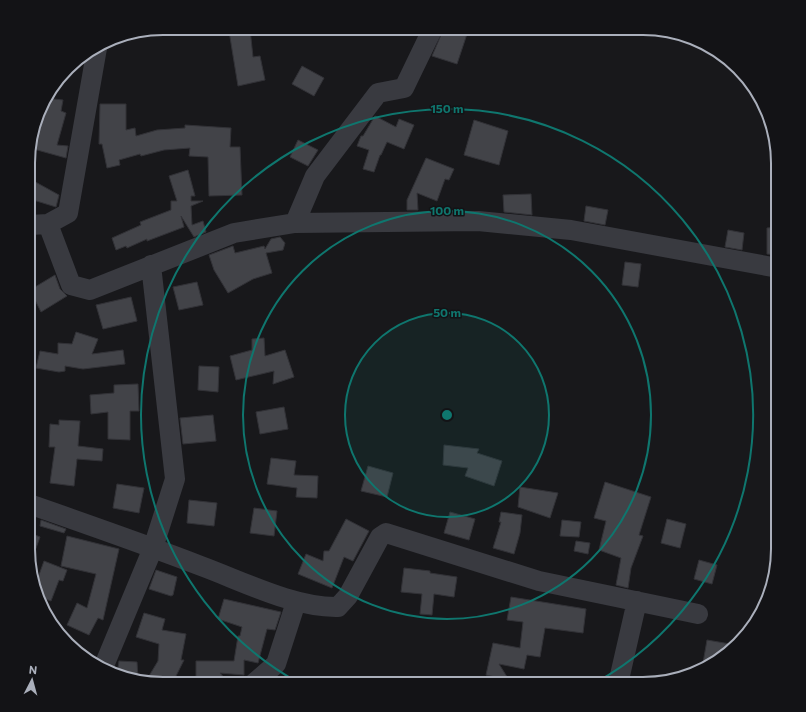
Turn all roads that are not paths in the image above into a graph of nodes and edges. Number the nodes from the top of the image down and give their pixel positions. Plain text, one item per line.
1 (430, 35) edge
2 (96, 54) edge
3 (295, 223) junction
4 (39, 224) edge
5 (151, 265) junction
6 (771, 267) edge
7 (35, 506) edge
8 (153, 548) junction
9 (637, 601) junction
10 (296, 602) junction
11 (698, 614) dead end
12 (106, 663) edge
13 (261, 677) edge
14 (620, 677) edge

1 - 3 street
2 - 4 street
3 - 5 street
3 - 6 street
4 - 5 street
5 - 8 street
7 - 8 street
8 - 10 street
8 - 12 street
9 - 10 street
9 - 11 street
9 - 14 street
10 - 13 street

